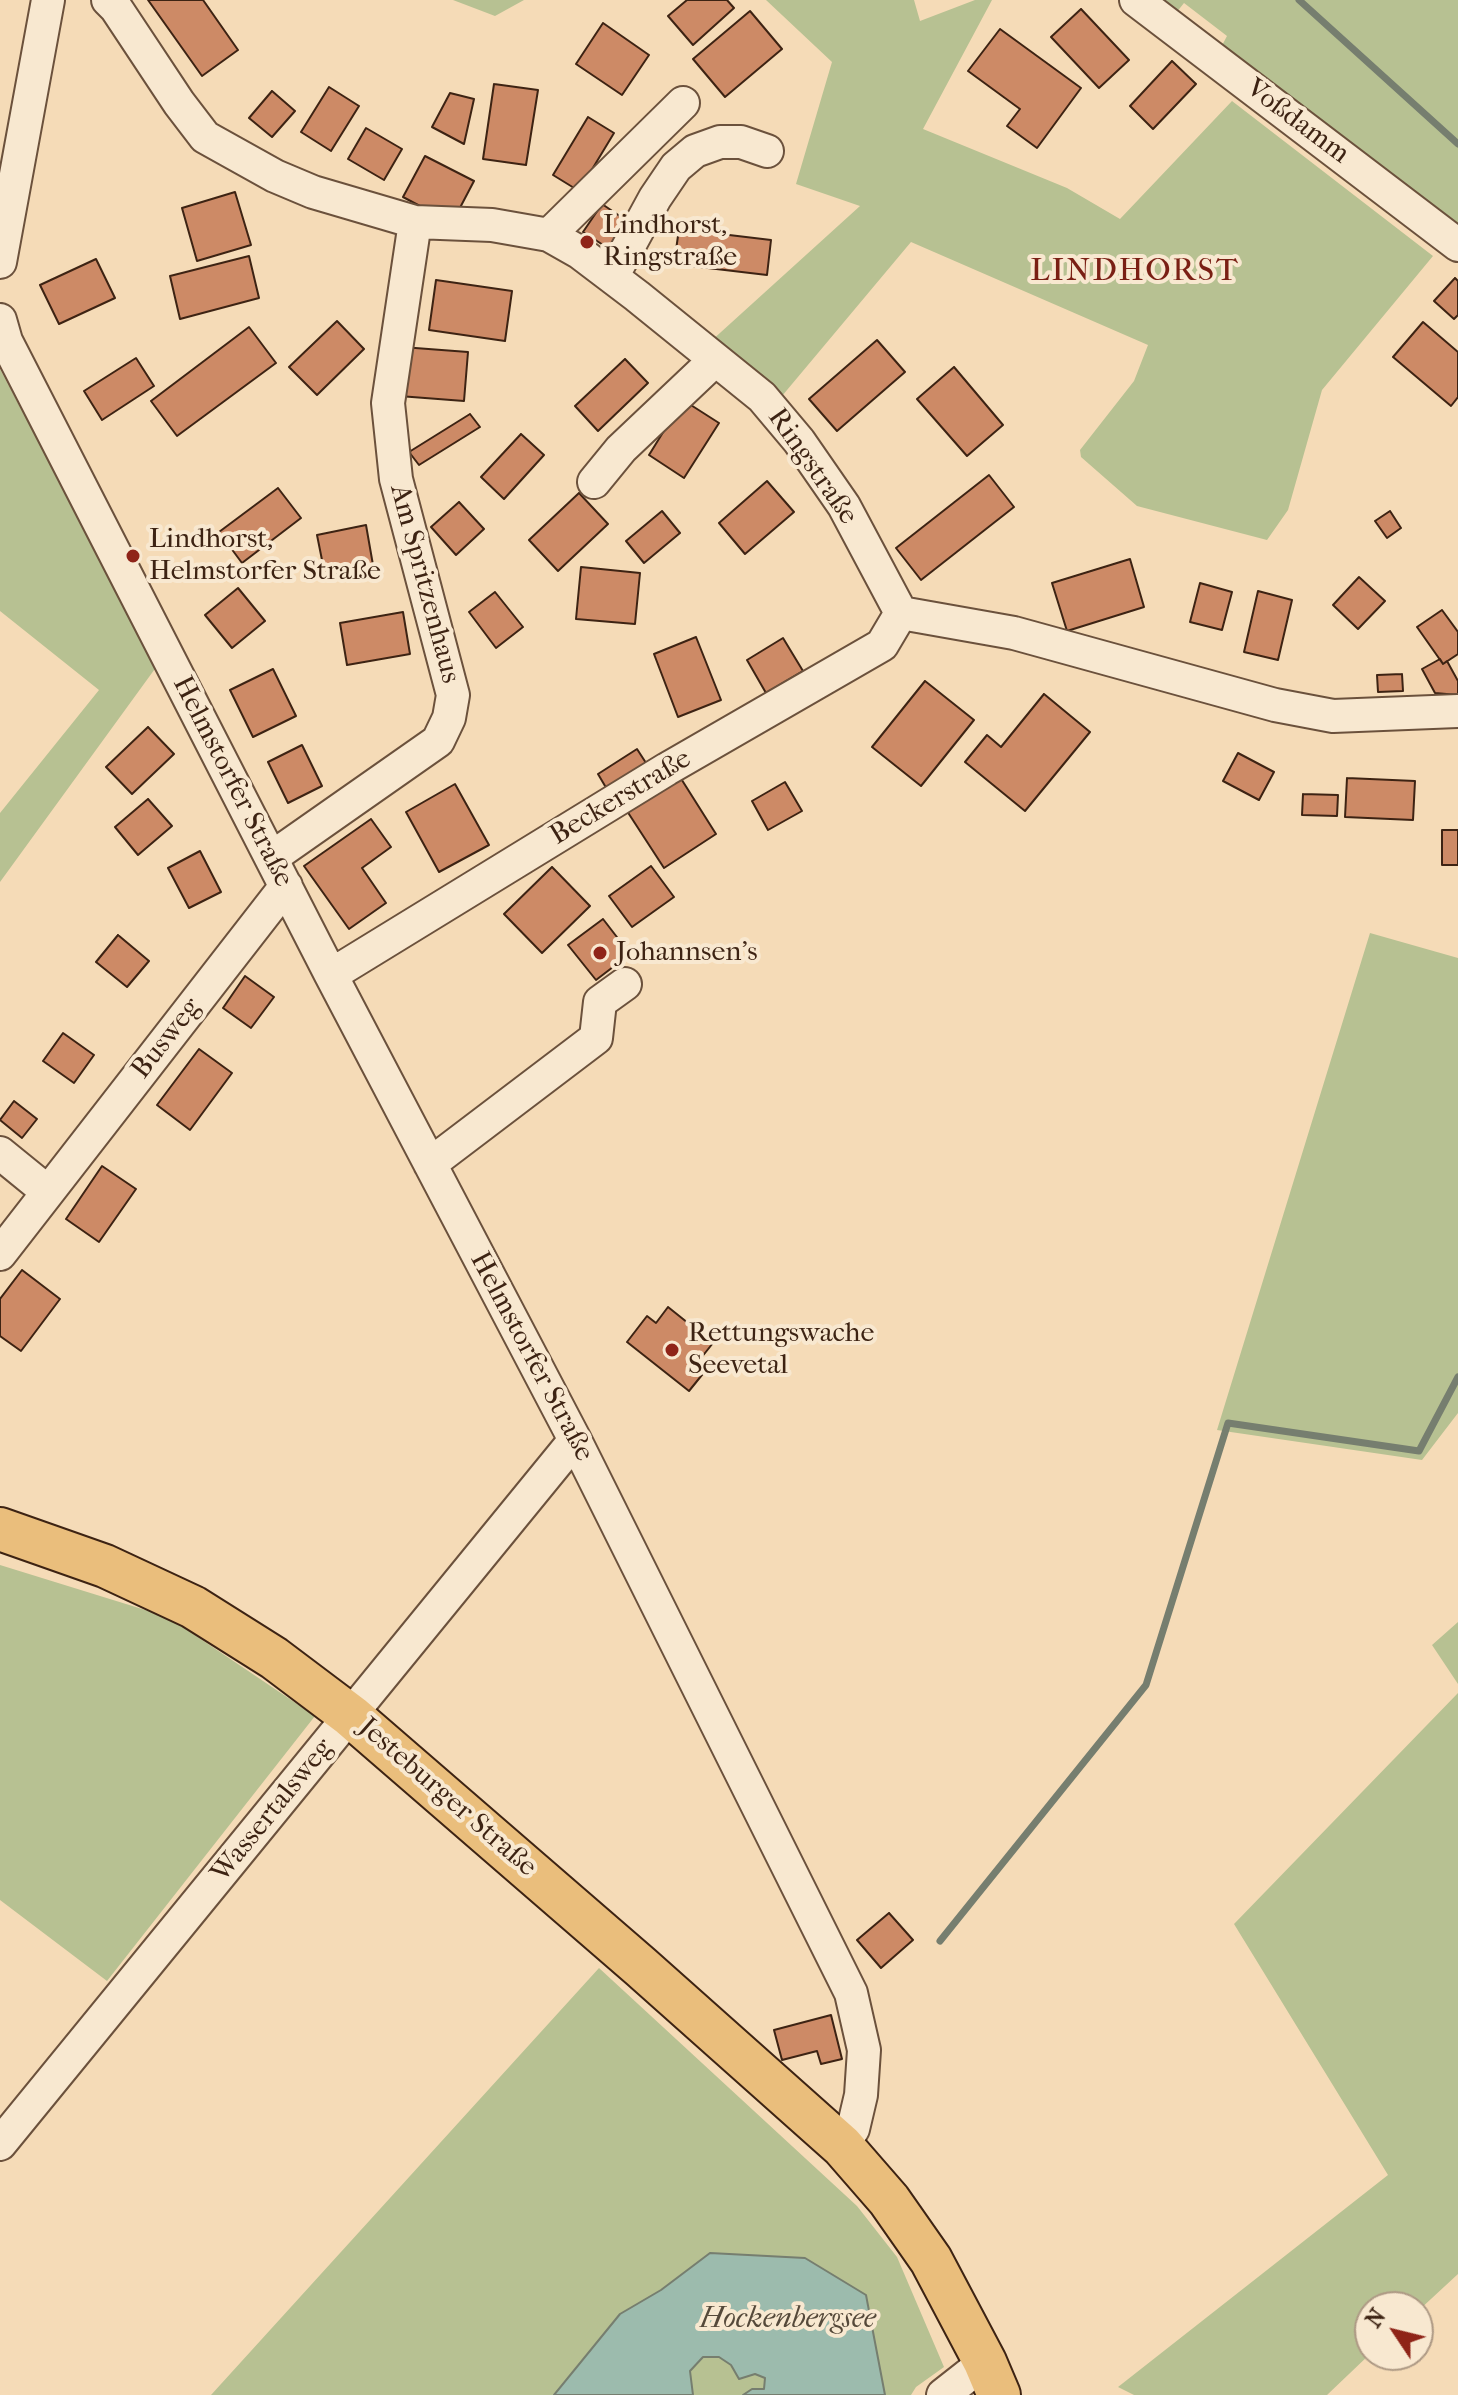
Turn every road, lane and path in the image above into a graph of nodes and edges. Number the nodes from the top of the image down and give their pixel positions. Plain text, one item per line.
1 (48, 0) edge
2 (108, 0) edge
3 (1136, 0) edge
4 (683, 103) dead end
5 (767, 151) dead end
6 (415, 222) junction
7 (549, 235) junction
8 (1458, 245) edge
9 (0, 262) edge
10 (612, 277) junction
11 (0, 320) edge
12 (715, 360) junction
13 (594, 482) dead end
14 (901, 613) junction
15 (1458, 711) edge
16 (278, 872) junction
17 (331, 975) junction
18 (625, 984) dead end
19 (0, 1153) edge
20 (430, 1164) junction
21 (48, 1192) junction
22 (0, 1254) edge
23 (575, 1440) junction
24 (0, 1529) edge
25 (351, 1716) junction
26 (0, 2144) edge
27 (842, 2146) junction
28 (992, 2378) edge
29 (943, 2395) edge

1 - 9 street
2 - 6 street, Ringstraße
3 - 8 street, Voßdamm
4 - 7 street
5 - 10 street
6 - 7 street, Ringstraße
6 - 16 street, Am Spritzenhaus
7 - 10 street, Ringstraße
10 - 12 street, Ringstraße
11 - 16 street, Helmstorfer Straße
12 - 13 street
12 - 14 street, Ringstraße
14 - 15 street
14 - 17 street, Beckerstraße
16 - 17 street, Helmstorfer Straße
16 - 21 street, Busweg
17 - 20 street, Helmstorfer Straße
18 - 20 street
19 - 21 street
20 - 23 street, Helmstorfer Straße
21 - 22 street, Busweg
23 - 25 street, Wassertalsweg
23 - 27 street, Helmstorfer Straße
24 - 25 main road, Jesteburger Straße
25 - 26 street, Wassertalsweg
25 - 27 main road, Jesteburger Straße
27 - 28 main road
28 - 29 street

